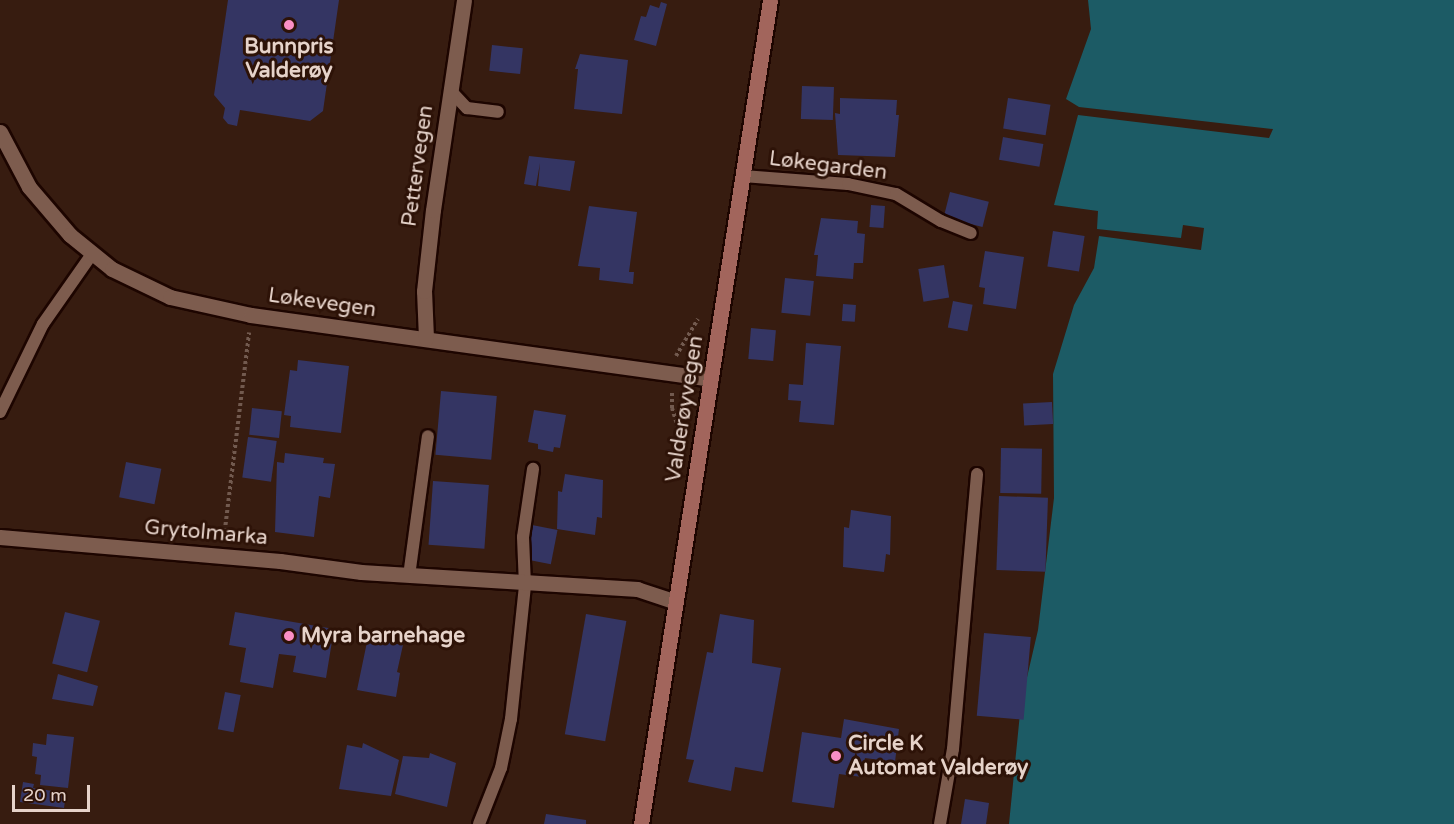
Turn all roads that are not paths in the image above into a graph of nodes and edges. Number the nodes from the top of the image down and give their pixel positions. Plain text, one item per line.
1 (464, 0) edge
2 (770, 0) edge
3 (450, 90) junction
4 (498, 112) dead end
5 (0, 132) edge
6 (743, 176) junction
7 (971, 234) dead end
8 (92, 254) junction
9 (426, 338) junction
10 (711, 379) junction
11 (0, 412) edge
12 (428, 436) dead end
13 (533, 469) dead end
14 (977, 474) dead end
15 (0, 537) edge
16 (408, 576) junction
17 (525, 585) junction
18 (676, 602) junction
19 (479, 824) edge
20 (641, 824) edge
21 (940, 824) edge

1 - 3 street, Pettervegen
2 - 6 main road, Valderøyvegen
3 - 4 lane
3 - 9 street, Pettervegen
5 - 8 street, Løkevegen
6 - 7 lane, Løkegarden
6 - 10 main road, Valderøyvegen
8 - 9 street, Løkevegen
8 - 11 lane
9 - 10 street, Løkevegen
10 - 18 main road, Valderøyvegen
12 - 16 lane
13 - 17 lane
14 - 21 lane
15 - 16 street, Grytolmarka
16 - 17 street, Grytolmarka
17 - 18 street, Grytolmarka
17 - 19 lane
18 - 20 main road, Valderøyvegen

